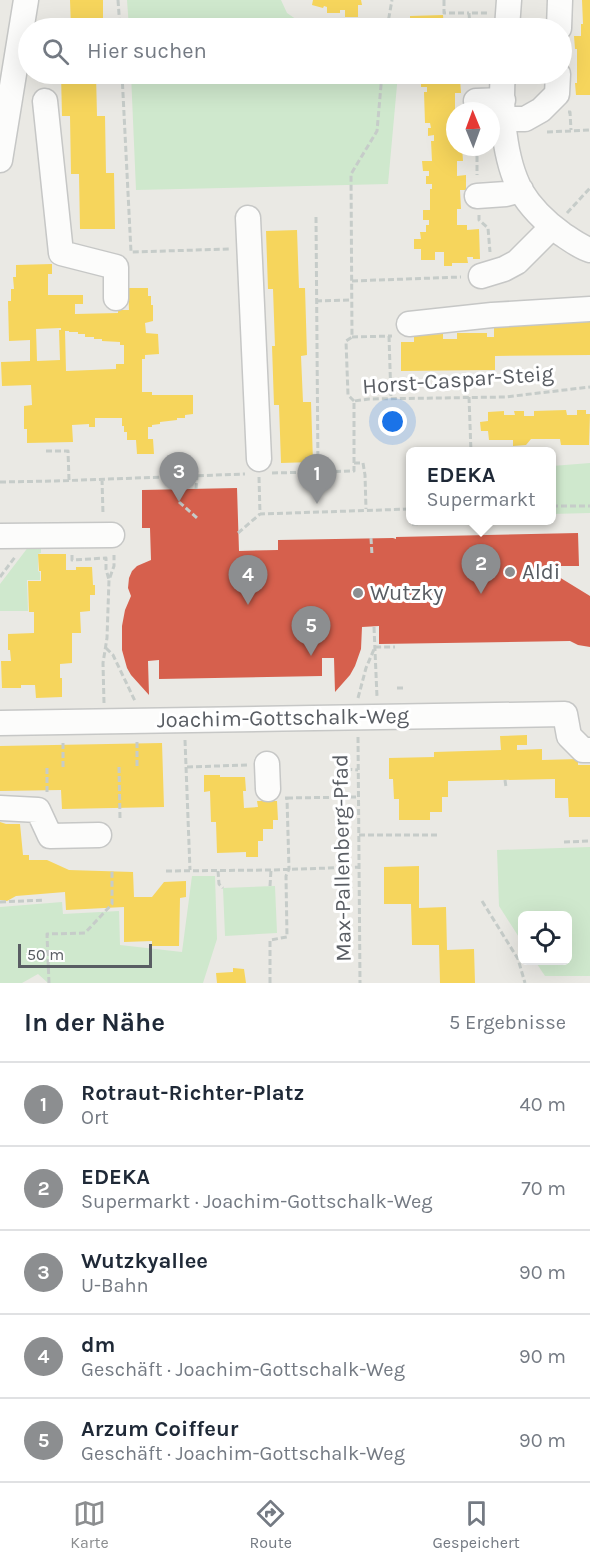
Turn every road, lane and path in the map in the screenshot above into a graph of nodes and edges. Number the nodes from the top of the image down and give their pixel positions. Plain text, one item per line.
1 (26, 0) edge
2 (118, 0) edge
3 (392, 0) edge
4 (444, 0) edge
5 (560, 0) edge
6 (469, 13) junction
7 (502, 14) edge
8 (23, 18) edge
9 (119, 18) edge
10 (389, 18) edge
11 (469, 18) edge
12 (559, 18) edge
13 (18, 49) edge
14 (123, 84) edge
15 (381, 84) edge
16 (503, 84) edge
17 (558, 84) edge
18 (45, 101) dead end
19 (476, 101) dead end
20 (503, 110) junction
21 (590, 130) edge
22 (541, 132) dead end
23 (0, 160) edge
24 (590, 188) edge
25 (521, 190) junction
26 (477, 196) dead end
27 (316, 216) dead end
28 (248, 218) dead end
29 (558, 222) junction
30 (249, 249) junction
31 (590, 250) edge
32 (482, 276) joint
33 (352, 281) junction
34 (116, 298) dead end
35 (352, 300) junction
36 (316, 301) junction
37 (590, 309) edge
38 (410, 324) dead end
39 (352, 337) junction
40 (590, 387) edge
41 (469, 398) junction
42 (391, 399) junction
43 (354, 401) junction
44 (471, 447) edge
45 (46, 451) dead end
46 (354, 463) junction
47 (259, 470) junction
48 (318, 472) junction
49 (197, 476) junction
50 (69, 480) junction
51 (0, 482) edge
52 (196, 489) dead end
53 (179, 502) dead end
54 (556, 506) edge
55 (590, 506) edge
56 (406, 509) edge
57 (366, 510) junction
58 (260, 514) junction
59 (197, 518) dead end
60 (238, 532) dead end
61 (72, 535) junction
62 (112, 535) dead end
63 (0, 536) edge
64 (371, 538) dead end
65 (372, 555) dead end
66 (114, 561) dead end
67 (110, 580) junction
68 (374, 627) dead end
69 (375, 647) junction
70 (395, 647) dead end
71 (106, 648) junction
72 (397, 688) dead end
73 (404, 688) dead end
74 (357, 702) dead end
75 (377, 702) dead end
76 (137, 707) dead end
77 (104, 708) dead end
78 (0, 723) edge
79 (358, 732) dead end
80 (185, 736) dead end
81 (137, 737) dead end
82 (63, 738) dead end
83 (590, 750) edge
84 (341, 763) dead end
85 (267, 764) joint
86 (63, 767) dead end
87 (119, 767) dead end
88 (137, 767) dead end
89 (187, 767) junction
90 (358, 770) junction
91 (505, 780) dead end
92 (506, 787) dead end
93 (278, 794) junction
94 (358, 797) junction
95 (0, 808) edge
96 (120, 818) dead end
97 (99, 835) dead end
98 (359, 835) junction
99 (440, 835) dead end
100 (590, 841) edge
101 (564, 842) dead end
102 (359, 867) junction
103 (289, 869) junction
104 (190, 870) junction
105 (271, 870) junction
106 (112, 871) dead end
107 (166, 871) dead end
108 (219, 871) junction
109 (270, 886) dead end
110 (223, 888) dead end
111 (45, 900) dead end
112 (0, 902) edge
113 (482, 902) dead end
114 (49, 983) edge
115 (270, 983) edge
116 (360, 983) edge
117 (525, 983) edge

1 - 8 street
2 - 9 path
3 - 10 path
4 - 6 path
5 - 12 street
6 - 7 path
6 - 11 path
13 - 23 street
14 - 30 path
15 - 33 path
16 - 20 street
17 - 20 street
18 - 34 street
19 - 20 street
20 - 25 street
21 - 22 path
24 - 29 path
25 - 26 street
25 - 29 street
27 - 36 path
28 - 30 street
29 - 31 street
29 - 32 street
30 - 47 street
32 - 33 path
33 - 35 path
35 - 36 path
35 - 39 path
36 - 48 path
37 - 38 street
39 - 42 path
39 - 43 path
40 - 41 path, Horst-Caspar-Steig
41 - 42 path, Horst-Caspar-Steig
41 - 44 path
42 - 43 path, Horst-Caspar-Steig
43 - 46 path, Horst-Caspar-Steig
45 - 50 path
46 - 48 path
46 - 57 path
47 - 48 path
47 - 49 path
47 - 58 path
49 - 50 path
49 - 52 path
50 - 51 path
53 - 59 path
54 - 55 path
56 - 57 path
57 - 58 path
58 - 60 path
61 - 62 street
61 - 63 street
61 - 67 path
64 - 65 path
66 - 67 path
67 - 71 path
68 - 69 path
69 - 70 path
69 - 74 path
69 - 75 path
71 - 76 path
71 - 77 path
72 - 73 path
78 - 83 street, Joachim-Gottschalk-Weg
79 - 90 path, Max-Pallenberg-Pfad
80 - 89 path
81 - 88 path
82 - 86 path
84 - 90 path
85 - 89 path
85 - 93 street
87 - 96 path
89 - 104 path
90 - 94 path, Max-Pallenberg-Pfad
91 - 92 path
93 - 94 path
93 - 103 path
94 - 98 path, Max-Pallenberg-Pfad
95 - 97 street
98 - 99 path
98 - 102 path, Max-Pallenberg-Pfad
100 - 101 path
102 - 103 path
102 - 116 path, Max-Pallenberg-Pfad
103 - 105 path
103 - 115 path
104 - 107 path
104 - 108 path
105 - 108 path
105 - 109 path
106 - 114 path
108 - 110 path
111 - 112 path
113 - 117 path

